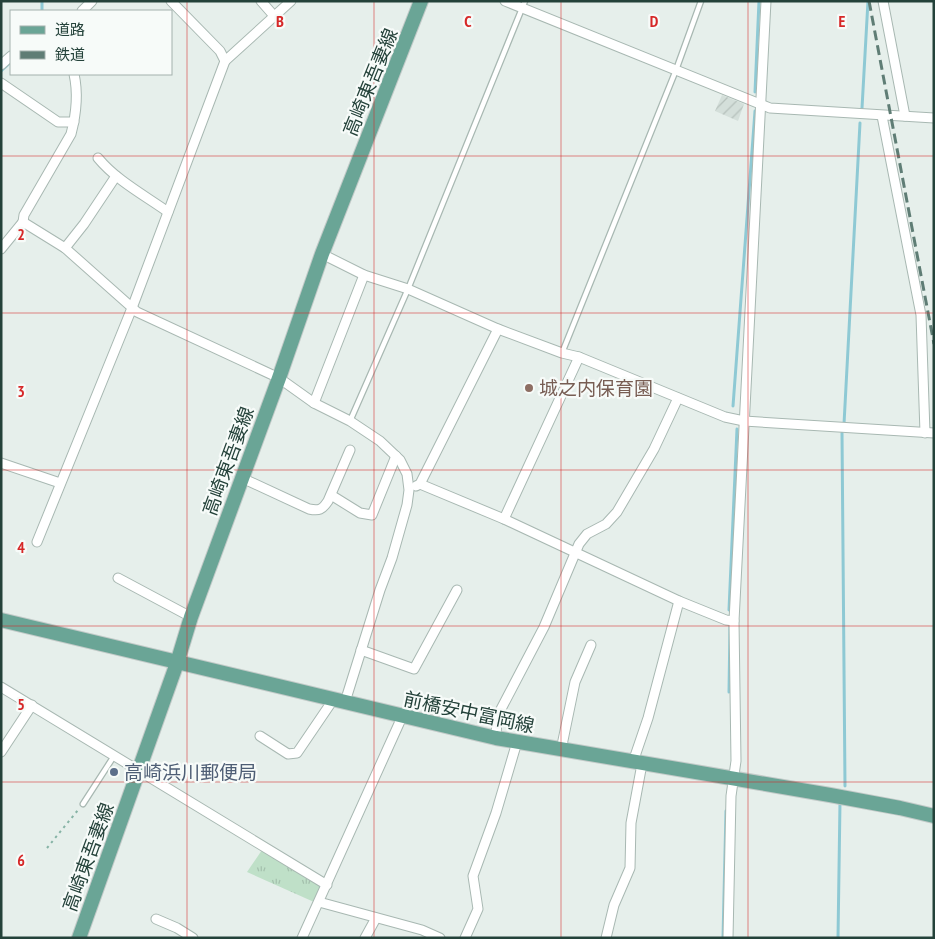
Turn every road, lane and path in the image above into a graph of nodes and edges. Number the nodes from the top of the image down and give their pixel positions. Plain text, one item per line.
1 (92, 1) edge
2 (171, 1) edge
3 (261, 1) edge
4 (291, 1) edge
5 (421, 1) edge
6 (505, 1) edge
7 (701, 1) edge
8 (766, 1) edge
9 (883, 1) edge
10 (523, 5) edge
11 (83, 10) edge
12 (275, 17) junction
13 (225, 61) junction
14 (676, 70) junction
15 (74, 75) edge
16 (1, 83) edge
17 (761, 105) junction
18 (882, 116) junction
19 (904, 116) junction
20 (934, 118) edge
21 (74, 122) junction
22 (98, 158) dead end
23 (116, 176) junction
24 (168, 212) junction
25 (23, 222) junction
26 (65, 248) junction
27 (1, 249) edge
28 (322, 254) junction
29 (364, 275) junction
30 (408, 289) junction
31 (132, 308) junction
32 (498, 329) junction
33 (562, 353) junction
34 (579, 357) junction
35 (279, 378) junction
36 (678, 398) junction
37 (314, 403) junction
38 (350, 421) junction
39 (744, 421) junction
40 (929, 433) edge
41 (350, 450) dead end
42 (396, 456) junction
43 (1, 463) edge
44 (242, 478) junction
45 (60, 483) junction
46 (420, 484) junction
47 (410, 490) junction
48 (331, 495) junction
49 (504, 519) junction
50 (37, 542) dead end
51 (575, 551) junction
52 (118, 578) dead end
53 (457, 590) dead end
54 (679, 601) junction
55 (191, 617) junction
56 (1, 620) edge
57 (734, 621) junction
58 (591, 645) dead end
59 (361, 650) junction
60 (177, 663) junction
61 (1, 687) edge
62 (339, 701) junction
63 (32, 706) junction
64 (402, 717) junction
65 (260, 736) dead end
66 (496, 738) junction
67 (517, 742) junction
68 (561, 750) junction
69 (1, 752) edge
70 (114, 756) junction
71 (638, 763) junction
72 (140, 770) junction
73 (733, 779) junction
74 (83, 804) joint
75 (934, 816) edge
76 (47, 848) dead end
77 (327, 885) junction
78 (319, 902) junction
79 (376, 918) junction
80 (156, 919) dead end
81 (79, 938) edge
82 (193, 938) edge
83 (302, 938) edge
84 (365, 938) edge
85 (440, 938) edge
86 (465, 938) edge
87 (606, 938) edge
88 (728, 938) edge

1 - 11 street
2 - 13 street
3 - 12 street
4 - 12 street
5 - 28 main road, 高崎東吾妻線
6 - 10 street
7 - 14 lane
8 - 17 street
9 - 19 street
10 - 14 street
10 - 30 lane
12 - 13 street
13 - 24 street
14 - 17 street
14 - 33 lane
15 - 21 street
16 - 21 street
17 - 18 street
17 - 39 street
18 - 19 street
18 - 40 street
19 - 20 street
21 - 25 street
22 - 23 street
23 - 24 street
23 - 26 street
24 - 31 street
25 - 26 street
25 - 27 street
26 - 31 street
28 - 29 street
28 - 35 main road, 高崎東吾妻線
29 - 30 street
29 - 37 street
30 - 32 street
30 - 38 lane
31 - 35 street
31 - 45 street
32 - 33 street
32 - 46 street
33 - 34 street
34 - 36 street
34 - 49 street
35 - 37 street
35 - 44 main road, 高崎東吾妻線
36 - 39 street
36 - 51 street
37 - 38 street
38 - 42 street
39 - 40 street
39 - 57 street
41 - 48 street
42 - 47 street
42 - 48 street
43 - 45 street
44 - 48 street
44 - 55 main road, 高崎東吾妻線
45 - 50 street
46 - 47 street
46 - 49 street
47 - 59 street
49 - 51 street
51 - 54 street
51 - 66 street
52 - 55 street
53 - 59 street
54 - 57 street
54 - 71 street
55 - 60 main road, 高崎東吾妻線
56 - 60 main road, 前橋安中富岡線
57 - 73 street
58 - 68 street
59 - 62 street
60 - 62 main road, 前橋安中富岡線
60 - 72 main road, 高崎東吾妻線
61 - 63 street
62 - 64 main road, 前橋安中富岡線
62 - 65 street
63 - 69 street
63 - 70 street
64 - 66 main road, 前橋安中富岡線
64 - 77 street
66 - 67 main road, 前橋安中富岡線
67 - 68 main road, 前橋安中富岡線
67 - 86 street
68 - 71 main road, 前橋安中富岡線
70 - 72 street
70 - 74 lane
71 - 73 main road, 前橋安中富岡線
71 - 87 street
72 - 77 street
72 - 81 main road, 高崎東吾妻線
73 - 75 main road, 前橋安中富岡線
73 - 88 street
74 - 76 path
77 - 78 street
78 - 79 street
78 - 83 street
79 - 84 street
79 - 85 street
80 - 82 street

